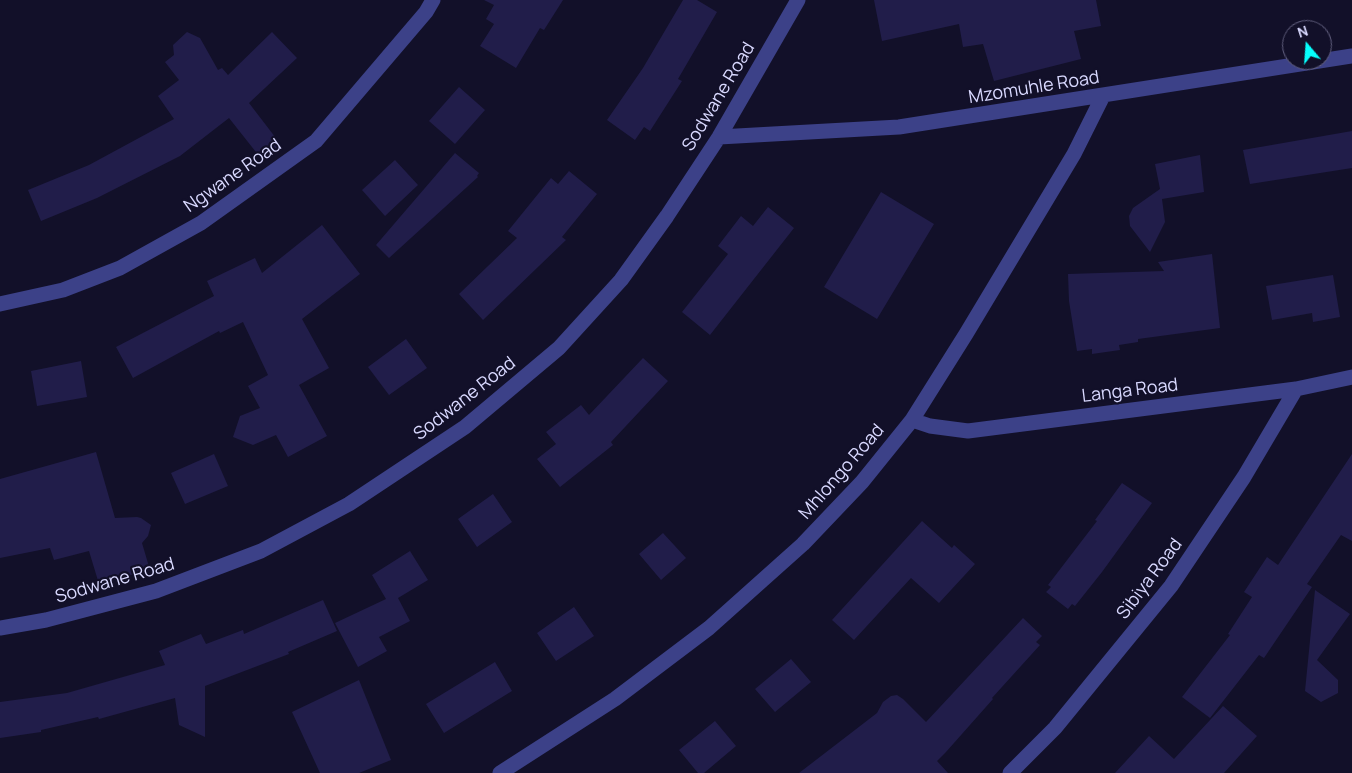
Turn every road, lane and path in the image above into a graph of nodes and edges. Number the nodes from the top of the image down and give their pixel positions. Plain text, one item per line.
1 (433, 0) edge
2 (798, 0) edge
3 (1352, 56) edge
4 (1103, 96) junction
5 (719, 137) junction
6 (0, 304) edge
7 (1352, 377) edge
8 (1296, 389) junction
9 (912, 420) junction
10 (0, 628) edge
11 (500, 773) edge
12 (1010, 773) edge

1 - 6 street, Ngwane Road
2 - 5 street, Sodwane Road
3 - 4 street, Mzomuhle Road
4 - 5 street, Mzomuhle Road
4 - 9 street, Mhlongo Road
5 - 10 street, Sodwane Road
7 - 8 street, Langa Road
8 - 9 street, Langa Road
8 - 12 street, Sibiya Road
9 - 11 street, Mhlongo Road

